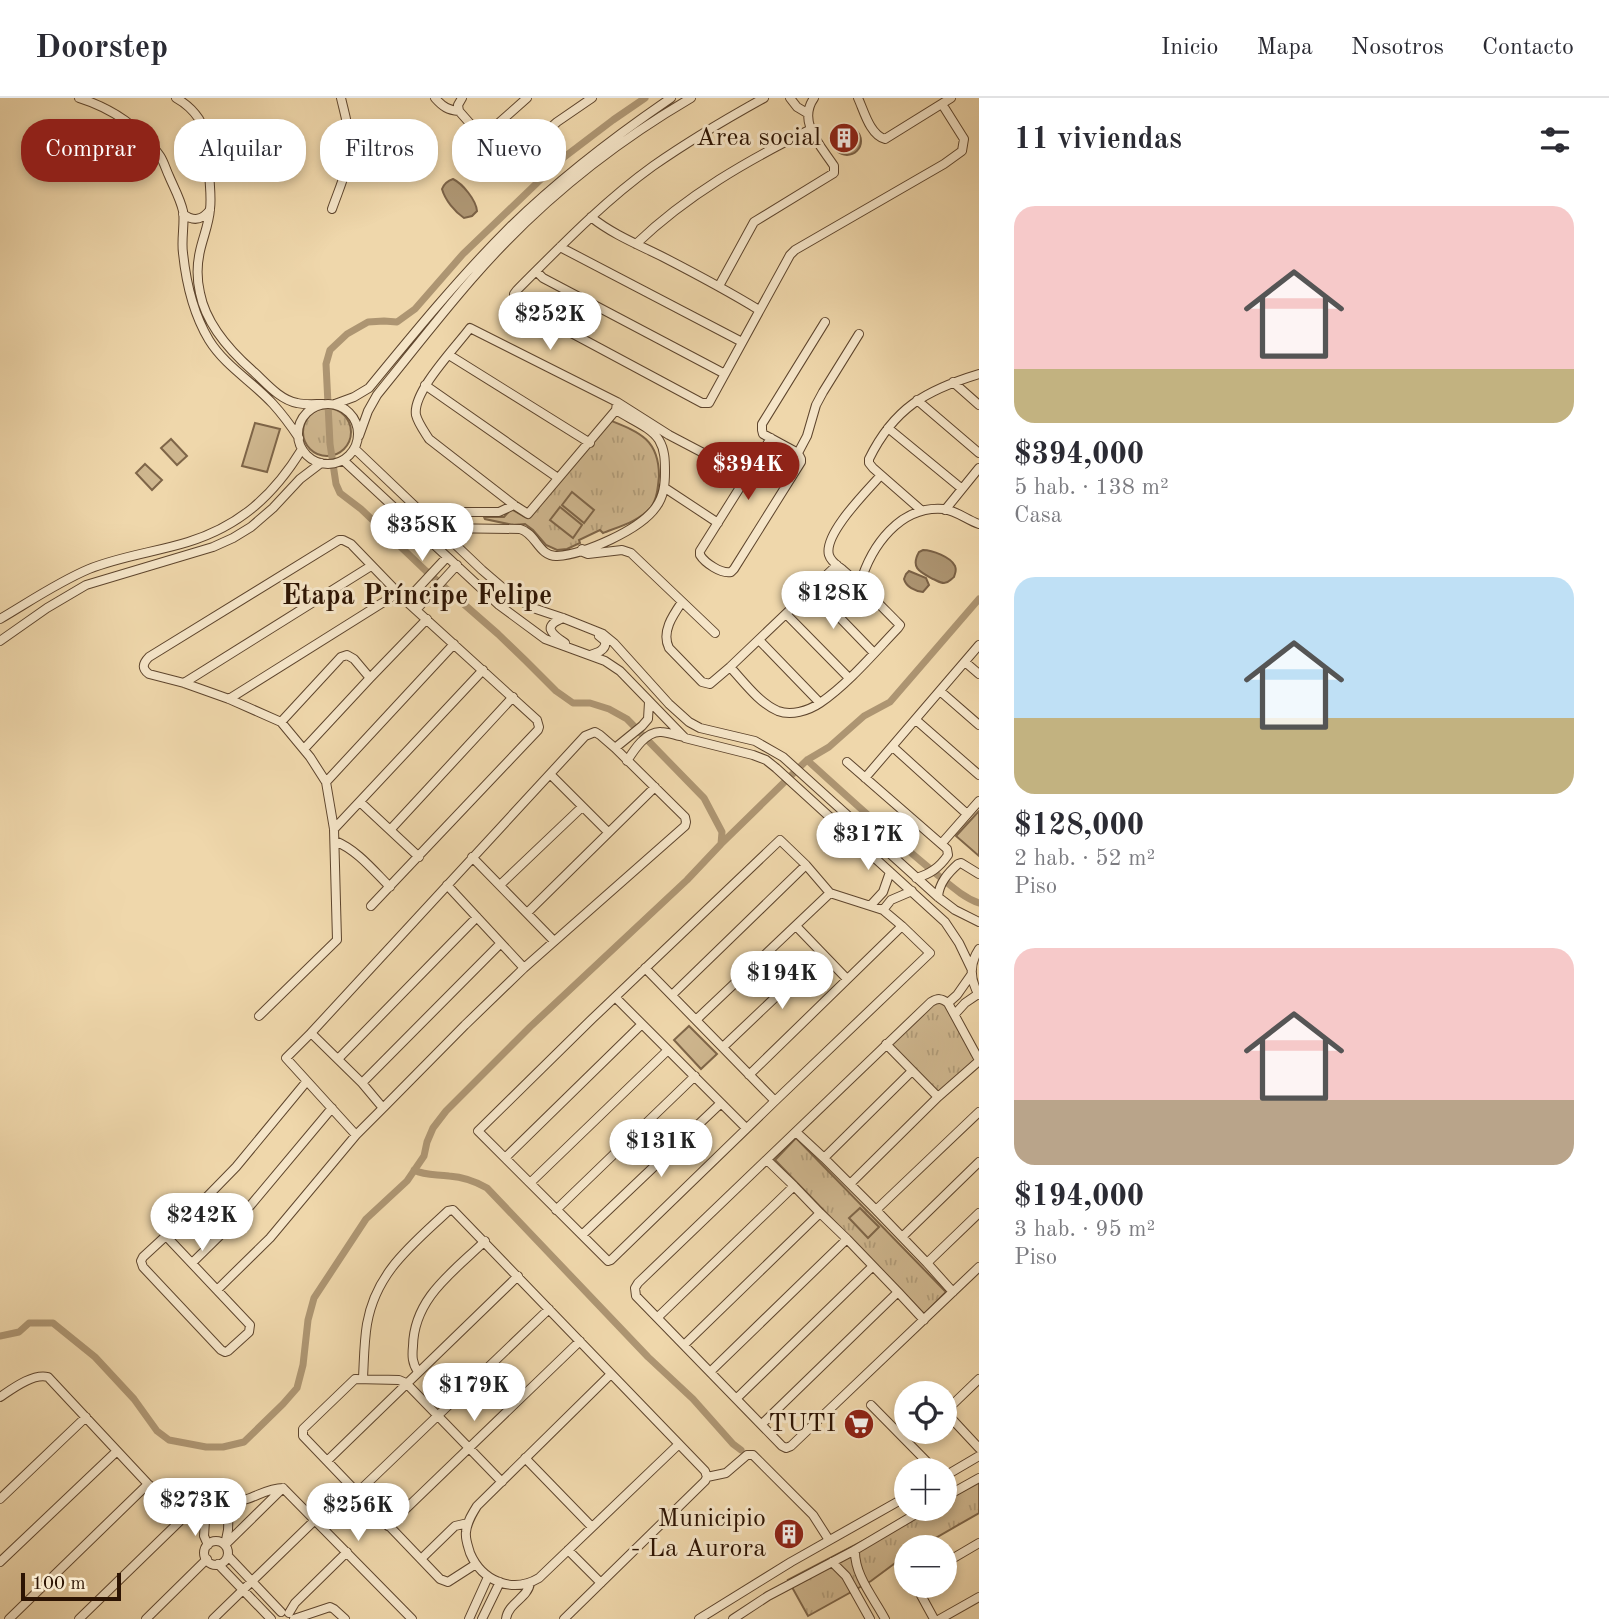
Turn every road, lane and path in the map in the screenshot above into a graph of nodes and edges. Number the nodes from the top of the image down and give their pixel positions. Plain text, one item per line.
1 (79, 98) edge
2 (176, 98) edge
3 (341, 98) edge
4 (435, 98) edge
5 (462, 98) edge
6 (527, 98) edge
7 (592, 98) edge
8 (671, 98) edge
9 (691, 98) edge
10 (764, 98) edge
11 (790, 98) edge
12 (814, 98) edge
13 (858, 98) edge
14 (951, 98) edge
15 (188, 101) edge
16 (942, 104) junction
17 (459, 111) junction
18 (807, 113) junction
19 (466, 119) edge
20 (503, 119) edge
21 (561, 119) edge
22 (811, 129) junction
23 (332, 209) dead end
24 (210, 210) junction
25 (183, 214) junction
26 (591, 217) junction
27 (636, 244) junction
28 (560, 247) junction
29 (536, 271) junction
30 (719, 286) junction
31 (759, 310) junction
32 (825, 322) dead end
33 (859, 334) dead end
34 (742, 342) junction
35 (449, 355) junction
36 (725, 374) junction
37 (979, 374) edge
38 (953, 382) junction
39 (425, 386) junction
40 (917, 400) junction
41 (323, 404) junction
42 (335, 404) junction
43 (979, 405) edge
44 (616, 406) junction
45 (888, 428) junction
46 (359, 436) junction
47 (299, 438) junction
48 (771, 438) junction
49 (590, 443) junction
50 (302, 449) junction
51 (355, 449) junction
52 (798, 453) junction
53 (979, 453) edge
54 (709, 456) dead end
55 (343, 460) junction
56 (321, 463) junction
57 (979, 468) edge
58 (881, 475) junction
59 (558, 478) junction
60 (665, 488) junction
61 (961, 488) junction
62 (514, 505) junction
63 (921, 510) junction
64 (945, 510) junction
65 (457, 511) junction
66 (480, 511) junction
67 (422, 512) junction
68 (718, 523) junction
69 (979, 524) edge
70 (458, 527) junction
71 (480, 527) junction
72 (438, 528) junction
73 (582, 549) junction
74 (447, 557) junction
75 (457, 565) junction
76 (837, 565) junction
77 (371, 566) junction
78 (860, 584) junction
79 (422, 585) junction
80 (812, 589) junction
81 (398, 593) junction
82 (431, 593) junction
83 (406, 601) junction
84 (682, 602) junction
85 (416, 610) junction
86 (786, 614) junction
87 (564, 618) junction
88 (0, 619) edge
89 (427, 620) junction
90 (582, 625) junction
91 (715, 633) dead end
92 (759, 640) junction
93 (0, 641) edge
94 (454, 644) junction
95 (979, 645) edge
96 (578, 651) junction
97 (874, 653) junction
98 (590, 655) junction
99 (965, 662) junction
100 (730, 667) junction
101 (483, 670) junction
102 (979, 674) edge
103 (370, 678) junction
104 (849, 678) junction
105 (184, 683) junction
106 (940, 691) junction
107 (513, 697) junction
108 (229, 699) junction
109 (649, 702) junction
110 (820, 703) junction
111 (916, 720) junction
112 (281, 722) junction
113 (979, 725) edge
114 (685, 738) junction
115 (893, 747) junction
116 (615, 748) junction
117 (304, 749) junction
118 (627, 761) junction
119 (847, 762) dead end
120 (550, 774) junction
121 (979, 775) edge
122 (866, 778) junction
123 (326, 782) junction
124 (655, 787) junction
125 (979, 801) edge
126 (360, 803) junction
127 (582, 807) junction
128 (967, 814) junction
129 (334, 829) junction
130 (390, 830) junction
131 (608, 832) junction
132 (335, 841) junction
133 (942, 843) junction
134 (419, 857) junction
135 (472, 857) junction
136 (806, 865) junction
137 (890, 872) junction
138 (979, 874) edge
139 (916, 878) junction
140 (447, 885) junction
141 (500, 885) junction
142 (390, 887) junction
143 (912, 891) junction
144 (830, 892) junction
145 (938, 897) junction
146 (871, 905) junction
147 (371, 906) dead end
148 (883, 909) junction
149 (527, 913) junction
150 (477, 917) junction
151 (979, 922) edge
152 (796, 926) junction
153 (902, 926) junction
154 (554, 941) junction
155 (501, 943) junction
156 (979, 949) edge
157 (822, 953) junction
158 (524, 968) junction
159 (645, 968) junction
160 (971, 972) junction
161 (847, 979) junction
162 (672, 995) junction
163 (979, 995) edge
164 (615, 997) junction
165 (948, 1003) junction
166 (955, 1014) junction
167 (259, 1016) dead end
168 (696, 1020) junction
169 (642, 1024) junction
170 (311, 1032) junction
171 (886, 1044) junction
172 (723, 1047) junction
173 (668, 1050) junction
174 (338, 1059) junction
175 (979, 1060) edge
176 (912, 1071) junction
177 (749, 1074) junction
178 (695, 1076) junction
179 (307, 1081) junction
180 (362, 1083) junction
181 (938, 1097) junction
182 (775, 1101) junction
183 (721, 1103) junction
184 (332, 1108) junction
185 (383, 1108) junction
186 (979, 1112) edge
187 (746, 1128) junction
188 (796, 1132) junction
189 (356, 1135) junction
190 (505, 1158) junction
191 (824, 1158) junction
192 (767, 1160) junction
193 (979, 1163) edge
194 (530, 1183) junction
195 (850, 1184) junction
196 (794, 1186) junction
197 (556, 1210) junction
198 (876, 1210) junction
199 (820, 1213) junction
200 (979, 1213) edge
201 (582, 1235) junction
202 (166, 1236) junction
203 (902, 1237) junction
204 (847, 1239) junction
205 (485, 1241) junction
206 (192, 1263) junction
207 (927, 1263) junction
208 (873, 1266) junction
209 (979, 1266) edge
210 (518, 1276) junction
211 (217, 1290) junction
212 (898, 1292) junction
213 (953, 1292) junction
214 (549, 1308) junction
215 (658, 1317) junction
216 (924, 1320) junction
217 (580, 1341) junction
218 (684, 1345) junction
219 (711, 1371) junction
220 (418, 1372) junction
221 (611, 1374) junction
222 (363, 1378) junction
223 (979, 1379) edge
224 (406, 1383) junction
225 (0, 1397) edge
226 (737, 1398) junction
227 (871, 1405) dead end
228 (438, 1416) junction
229 (86, 1417) junction
230 (762, 1424) junction
231 (679, 1444) junction
232 (469, 1448) junction
233 (979, 1448) edge
234 (117, 1451) junction
235 (979, 1457) edge
236 (525, 1458) junction
237 (923, 1458) edge
238 (327, 1461) junction
239 (957, 1469) edge
240 (707, 1476) junction
241 (979, 1478) edge
242 (502, 1482) junction
243 (148, 1484) junction
244 (283, 1488) junction
245 (957, 1490) edge
246 (357, 1493) junction
247 (0, 1499) edge
248 (184, 1503) junction
249 (229, 1503) junction
250 (206, 1504) junction
251 (894, 1504) edge
252 (315, 1520) junction
253 (904, 1521) edge
254 (468, 1522) junction
255 (388, 1526) junction
256 (592, 1527) junction
257 (829, 1540) junction
258 (979, 1543) edge
259 (208, 1545) junction
260 (225, 1545) junction
261 (568, 1550) junction
262 (855, 1550) junction
263 (347, 1552) junction
264 (228, 1556) junction
265 (957, 1556) edge
266 (207, 1559) junction
267 (421, 1559) junction
268 (0, 1562) edge
269 (832, 1562) junction
270 (476, 1563) junction
271 (218, 1564) junction
272 (488, 1577) junction
273 (252, 1581) junction
274 (500, 1582) junction
275 (530, 1583) junction
276 (601, 1583) junction
277 (243, 1590) junction
278 (979, 1597) edge
279 (923, 1598) edge
280 (289, 1616) edge
281 (9, 1619) edge
282 (79, 1619) edge
283 (146, 1619) edge
284 (213, 1619) edge
285 (272, 1619) edge
286 (345, 1619) edge
287 (412, 1619) edge
288 (469, 1619) edge
289 (482, 1619) edge
290 (506, 1619) edge
291 (564, 1619) edge
292 (699, 1619) edge
293 (733, 1619) edge
294 (870, 1619) edge
295 (885, 1619) edge
296 (934, 1619) edge
297 (940, 1619) edge

1 - 25 street
2 - 15 street
3 - 23 street
4 - 17 street
5 - 17 street
6 - 20 street
7 - 21 street
8 - 42 street
9 - 46 street
10 - 26 street
11 - 18 street
12 - 18 street
13 - 16 street
14 - 16 street
15 - 24 street
16 - 31 street
17 - 19 street
18 - 22 street
22 - 27 street
22 - 30 street
24 - 25 street
24 - 41 street
25 - 47 street
26 - 27 street
26 - 28 street
27 - 30 street
28 - 29 street
28 - 34 street
29 - 36 street
29 - 36 street
30 - 31 street
31 - 34 street
32 - 48 street
33 - 52 street
34 - 36 street
35 - 39 street
35 - 44 street
35 - 49 street
37 - 38 street
38 - 40 street
38 - 43 street
39 - 59 street
39 - 62 street
40 - 45 street
40 - 53 street
41 - 42 street
41 - 47 street
42 - 46 street
44 - 49 street
44 - 54 street
44 - 60 street
45 - 58 street
45 - 61 street
46 - 51 street
47 - 50 street
48 - 52 street
48 - 68 street
49 - 59 street
50 - 56 street
50 - 88 street
51 - 55 street
51 - 67 street
52 - 68 street
55 - 56 street
55 - 74 street
56 - 93 street
57 - 61 street
58 - 63 street
58 - 76 street
59 - 62 street
60 - 68 street
60 - 73 street
61 - 64 street
62 - 66 street
63 - 64 street
63 - 78 street
64 - 69 street
65 - 66 street
65 - 67 street
65 - 70 street
66 - 71 street
67 - 72 street
70 - 71 street
70 - 72 street
71 - 73 street
72 - 87 street
73 - 84 street
74 - 75 street
74 - 79 street
75 - 82 street
75 - 96 street
76 - 78 street
76 - 80 street
77 - 81 street
77 - 105 street
77 - 105 street
78 - 97 street
79 - 82 street
79 - 83 street
80 - 86 street
80 - 97 street
81 - 83 street
81 - 108 street
82 - 85 street
83 - 85 street
84 - 91 street
84 - 100 street
85 - 89 street
86 - 92 street
86 - 104 street
87 - 90 street
87 - 96 street
89 - 94 street
89 - 103 street
90 - 98 street
90 - 139 street
92 - 100 street
92 - 110 street
94 - 101 street
94 - 123 street
95 - 99 street
96 - 98 street
97 - 104 street
98 - 109 street
99 - 102 street
99 - 106 street
100 - 110 street
101 - 107 street
101 - 126 street
103 - 112 street
103 - 117 street
104 - 110 street
105 - 108 street
106 - 111 street
106 - 113 street
107 - 130 street
107 - 134 street
108 - 112 street
109 - 114 street
109 - 116 street
111 - 115 street
111 - 121 street
112 - 117 street
114 - 118 street
114 - 137 street
115 - 122 street
115 - 128 street
116 - 118 street
116 - 120 street
117 - 123 street
118 - 124 street
119 - 122 street
120 - 127 street
120 - 135 street
122 - 133 street
123 - 129 street
124 - 131 street
124 - 154 street
125 - 128 street
126 - 129 street
126 - 130 street
127 - 131 street
127 - 141 street
128 - 133 street
129 - 132 street
130 - 134 street
131 - 149 street
132 - 142 street
132 - 167 street
133 - 139 street
134 - 142 street
135 - 140 street
135 - 141 street
136 - 144 street
136 - 159 street
136 - 162 street
137 - 143 street
137 - 146 street
138 - 145 street
139 - 145 street
140 - 150 street
140 - 170 street
141 - 149 street
142 - 147 street
143 - 148 street
143 - 160 street
144 - 146 street
144 - 152 street
145 - 151 street
146 - 148 street
148 - 153 street
149 - 154 street
150 - 155 street
150 - 174 street
152 - 157 street
152 - 168 street
153 - 161 street
153 - 182 street
154 - 158 street
155 - 158 street
155 - 180 street
156 - 160 street
157 - 161 street
157 - 172 street
158 - 185 street
159 - 162 street
159 - 164 street
160 - 163 street
160 - 165 street
161 - 177 street
162 - 168 street
163 - 166 street
164 - 169 street
164 - 190 street
165 - 166 street
165 - 171 street
166 - 175 street
168 - 172 street
169 - 173 street
169 - 190 street
170 - 174 street
170 - 179 street
171 - 176 street
171 - 188 street
172 - 177 street
173 - 178 street
173 - 194 street
174 - 180 street
175 - 181 street
176 - 181 street
176 - 191 street
177 - 182 street
178 - 183 street
178 - 197 street
179 - 184 street
179 - 202 street
180 - 185 street
181 - 195 street
182 - 187 street
183 - 187 street
183 - 201 street
184 - 189 street
184 - 206 street
185 - 189 street
186 - 198 street
187 - 201 street
188 - 191 street
188 - 192 street
189 - 211 street
190 - 194 street
191 - 195 street
192 - 196 street
192 - 215 street
193 - 203 street
194 - 197 street
195 - 198 street
196 - 199 street
196 - 215 street
197 - 201 street
198 - 203 street
199 - 204 street
199 - 218 street
200 - 207 street
202 - 206 street
202 - 211 street
203 - 207 street
204 - 208 street
204 - 219 street
205 - 210 street
205 - 220 street
205 - 222 street
206 - 211 street
207 - 213 street
208 - 212 street
208 - 226 street
209 - 213 street
210 - 214 street
210 - 220 street
212 - 216 street
212 - 230 street
213 - 216 street
214 - 217 street
214 - 228 street
215 - 218 street
216 - 230 street
217 - 221 street
217 - 232 street
218 - 219 street
219 - 226 street
220 - 224 street
221 - 231 street
221 - 236 street
222 - 224 street
222 - 238 street
223 - 233 street
224 - 228 street
224 - 238 street
225 - 229 street
226 - 230 street
227 - 237 street
228 - 232 street
228 - 246 street
229 - 234 street
229 - 247 street
231 - 240 street
231 - 256 street
232 - 242 street
232 - 255 street
234 - 243 street
234 - 268 street
235 - 239 street
236 - 242 street
236 - 256 street
238 - 246 street
240 - 257 street
240 - 276 street
241 - 245 street
242 - 254 street
243 - 248 street
243 - 281 street
244 - 249 street
244 - 252 street
244 - 260 street
246 - 255 street
248 - 250 street
248 - 282 street
249 - 250 street
249 - 260 street
250 - 259 street
251 - 257 street
252 - 263 street
252 - 273 street
253 - 262 street
254 - 267 street
254 - 270 street
255 - 267 street
256 - 261 street
257 - 292 street
258 - 265 street
259 - 260 street
259 - 266 street
260 - 264 street
261 - 275 street
261 - 276 street
262 - 269 street
262 - 295 street
263 - 280 street
263 - 287 street
264 - 271 street
264 - 273 street
266 - 271 street
266 - 283 street
267 - 270 street
269 - 293 street
269 - 294 street
270 - 272 street
271 - 277 street
272 - 274 street
272 - 288 street
273 - 277 street
273 - 280 street
274 - 275 street
274 - 289 street
275 - 290 street
276 - 291 street
277 - 284 street
277 - 285 street
278 - 297 street
279 - 296 street
280 - 285 street
280 - 286 street

